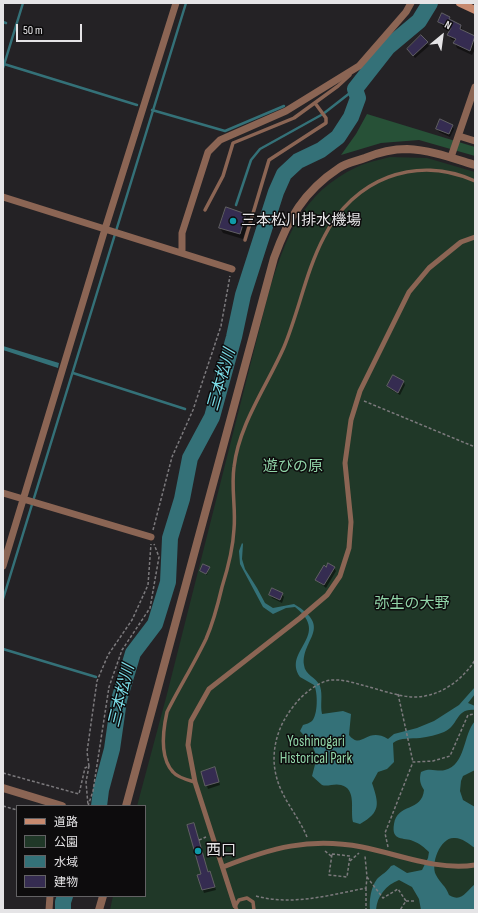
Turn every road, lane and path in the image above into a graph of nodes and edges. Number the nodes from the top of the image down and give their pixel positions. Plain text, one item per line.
1 (176, 3) edge
2 (411, 3) edge
3 (460, 3) edge
4 (475, 10) edge
5 (359, 66) junction
6 (475, 87) edge
7 (315, 103) junction
8 (459, 136) junction
9 (475, 141) edge
10 (451, 158) junction
11 (475, 165) edge
12 (475, 181) edge
13 (3, 197) edge
14 (205, 210) dead end
15 (108, 230) junction
16 (475, 237) edge
17 (245, 240) dead end
18 (182, 252) junction
19 (232, 269) joint
20 (358, 398) junction
21 (475, 447) edge
22 (3, 493) edge
23 (30, 502) junction
24 (151, 537) junction
25 (3, 566) edge
26 (475, 660) edge
27 (398, 694) junction
28 (475, 714) edge
29 (413, 762) junction
30 (89, 766) junction
31 (3, 773) edge
32 (196, 782) junction
33 (3, 788) edge
34 (59, 805) edge
35 (88, 805) edge
36 (88, 805) edge
37 (126, 805) edge
38 (3, 806) edge
39 (16, 810) edge
40 (309, 842) junction
41 (365, 847) junction
42 (392, 854) junction
43 (349, 862) junction
44 (475, 866) edge
45 (223, 867) junction
46 (368, 877) junction
47 (366, 888) junction
48 (252, 896) dead end
49 (50, 897) edge
50 (102, 897) edge
51 (406, 901) junction
52 (415, 901) dead end
53 (236, 908) edge
54 (49, 910) edge
55 (99, 910) edge
56 (254, 910) edge
57 (366, 910) edge
58 (400, 910) edge

1 - 15 street
2 - 5 street
3 - 4 main road
5 - 7 lane
5 - 18 street
6 - 8 street
7 - 14 lane
7 - 17 lane
8 - 9 street
8 - 10 street
10 - 11 street
10 - 37 street
12 - 32 lane
13 - 15 street
15 - 18 street
15 - 23 street
16 - 20 street
18 - 19 street
19 - 24 path
20 - 21 path
20 - 32 street
22 - 23 street
23 - 24 street
23 - 25 street
24 - 30 path
24 - 35 path
26 - 27 path
27 - 29 path
27 - 40 path
28 - 29 path
29 - 42 path
30 - 31 path
30 - 36 path
32 - 45 street
33 - 34 street
38 - 39 path
40 - 41 street
40 - 45 street
41 - 42 street
41 - 43 path
41 - 46 path
42 - 44 street
43 - 43 path
45 - 53 street
46 - 47 path
46 - 51 path
47 - 48 path
47 - 57 path
49 - 54 street
50 - 55 street
51 - 52 path
51 - 58 path
53 - 56 lane

